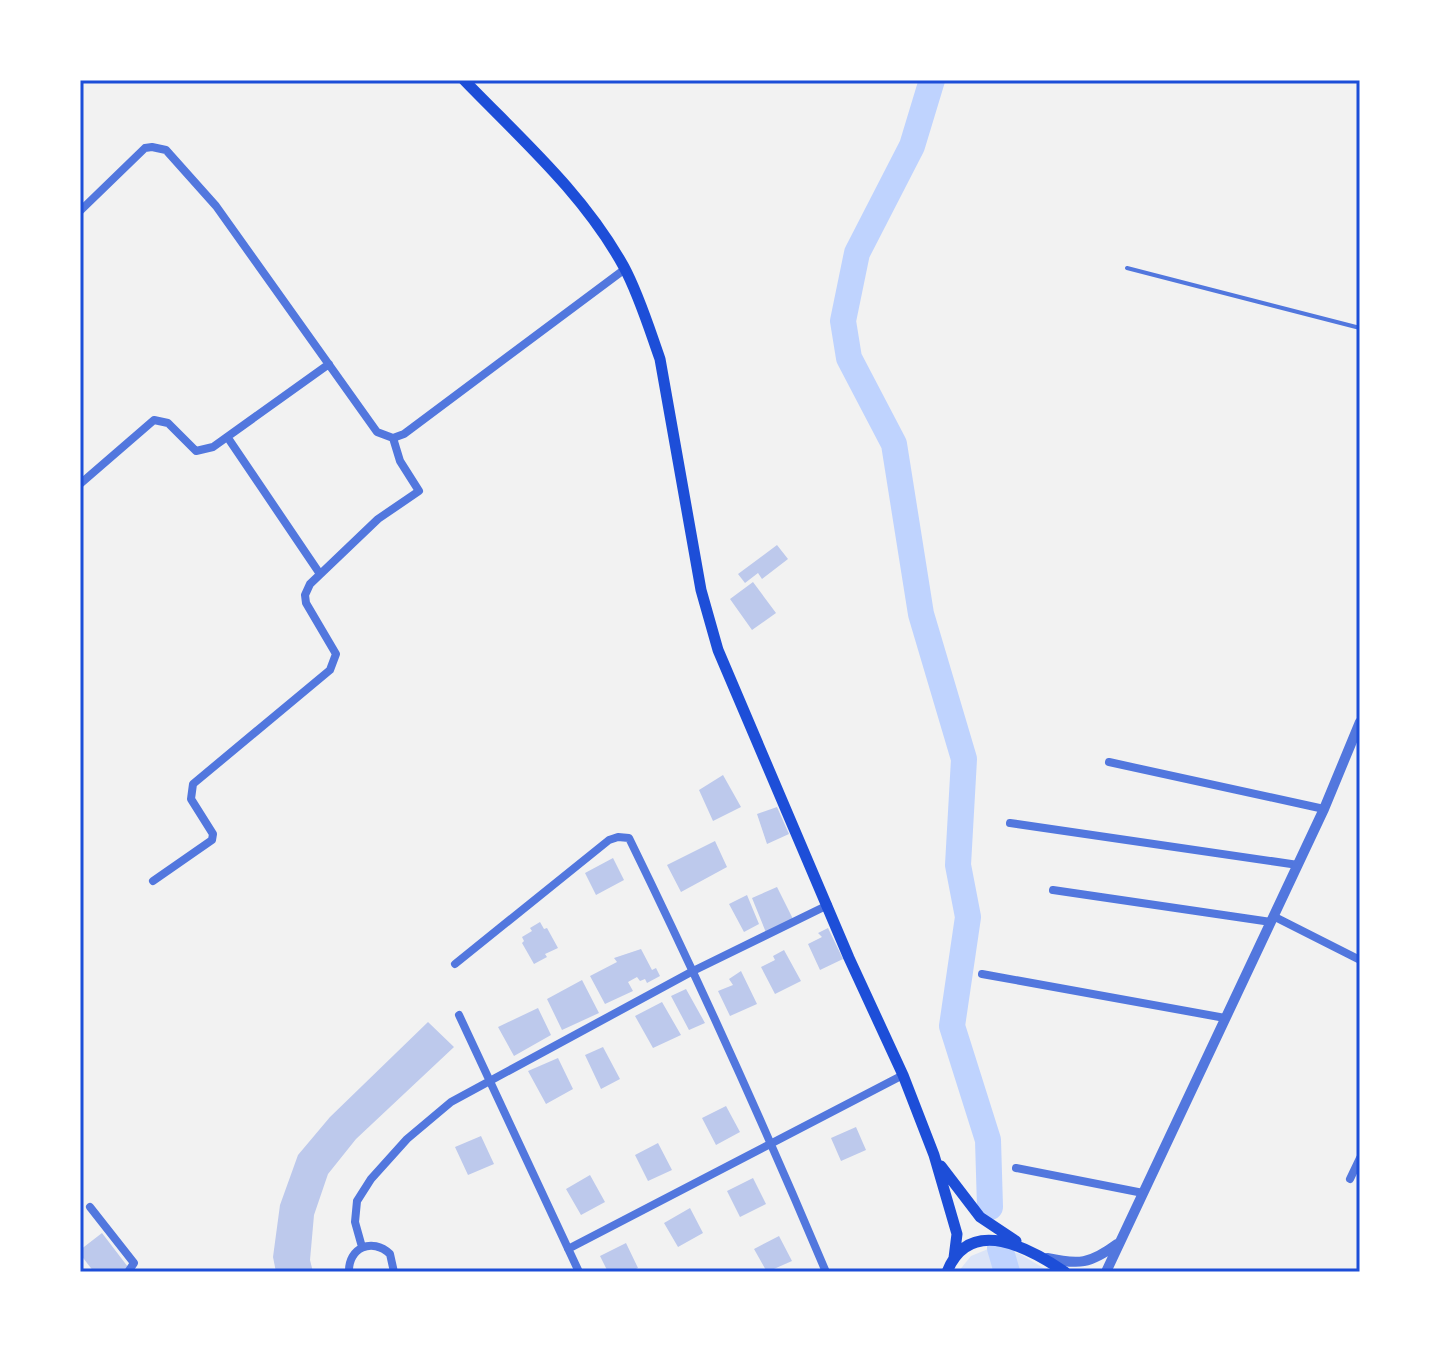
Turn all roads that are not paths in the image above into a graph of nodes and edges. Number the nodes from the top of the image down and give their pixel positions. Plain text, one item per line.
1 (464, 80) edge
2 (80, 211) edge
3 (1127, 268) dead end
4 (625, 269) junction
5 (1360, 328) edge
6 (329, 364) junction
7 (228, 438) junction
8 (393, 438) junction
9 (80, 484) edge
10 (320, 574) junction
11 (1360, 722) edge
12 (1109, 762) dead end
13 (1324, 809) junction
14 (1010, 823) dead end
15 (1298, 865) junction
16 (153, 881) dead end
17 (1053, 890) dead end
18 (828, 905) junction
19 (1272, 919) junction
20 (1360, 960) edge
21 (455, 964) dead end
22 (693, 971) junction
23 (982, 974) dead end
24 (459, 1015) dead end
25 (1225, 1018) junction
26 (903, 1075) junction
27 (489, 1079) junction
28 (771, 1143) junction
29 (934, 1155) junction
30 (1360, 1158) edge
31 (1016, 1168) dead end
32 (1350, 1179) dead end
33 (1143, 1193) junction
34 (90, 1207) dead end
35 (1119, 1243) junction
36 (362, 1247) junction
37 (568, 1249) junction
38 (1029, 1250) junction
39 (1044, 1258) junction
40 (947, 1267) edge
41 (1109, 1268) edge
42 (128, 1272) edge
43 (349, 1272) edge
44 (394, 1272) edge
45 (579, 1272) edge
46 (826, 1272) edge
47 (1065, 1272) edge

1 - 4 main road
2 - 6 street
3 - 5 lane
4 - 8 street
4 - 18 main road
6 - 7 street
6 - 8 street
7 - 9 street
7 - 10 street
8 - 10 street
10 - 16 street
11 - 13 street
12 - 13 street
13 - 15 street
14 - 15 street
15 - 19 street
17 - 19 street
18 - 22 street
18 - 26 main road
19 - 20 street
19 - 25 street
21 - 22 street
22 - 27 street
22 - 28 street
23 - 25 street
24 - 27 street
25 - 33 street
26 - 28 street
26 - 29 main road
27 - 36 street
27 - 37 street
28 - 37 street
28 - 46 street
29 - 38 main road
29 - 40 main road
30 - 32 street
31 - 33 street
33 - 35 street
34 - 42 street
35 - 39 street
35 - 41 street
36 - 43 street
36 - 44 street
37 - 45 street
38 - 39 main road
38 - 40 main road
39 - 47 main road

